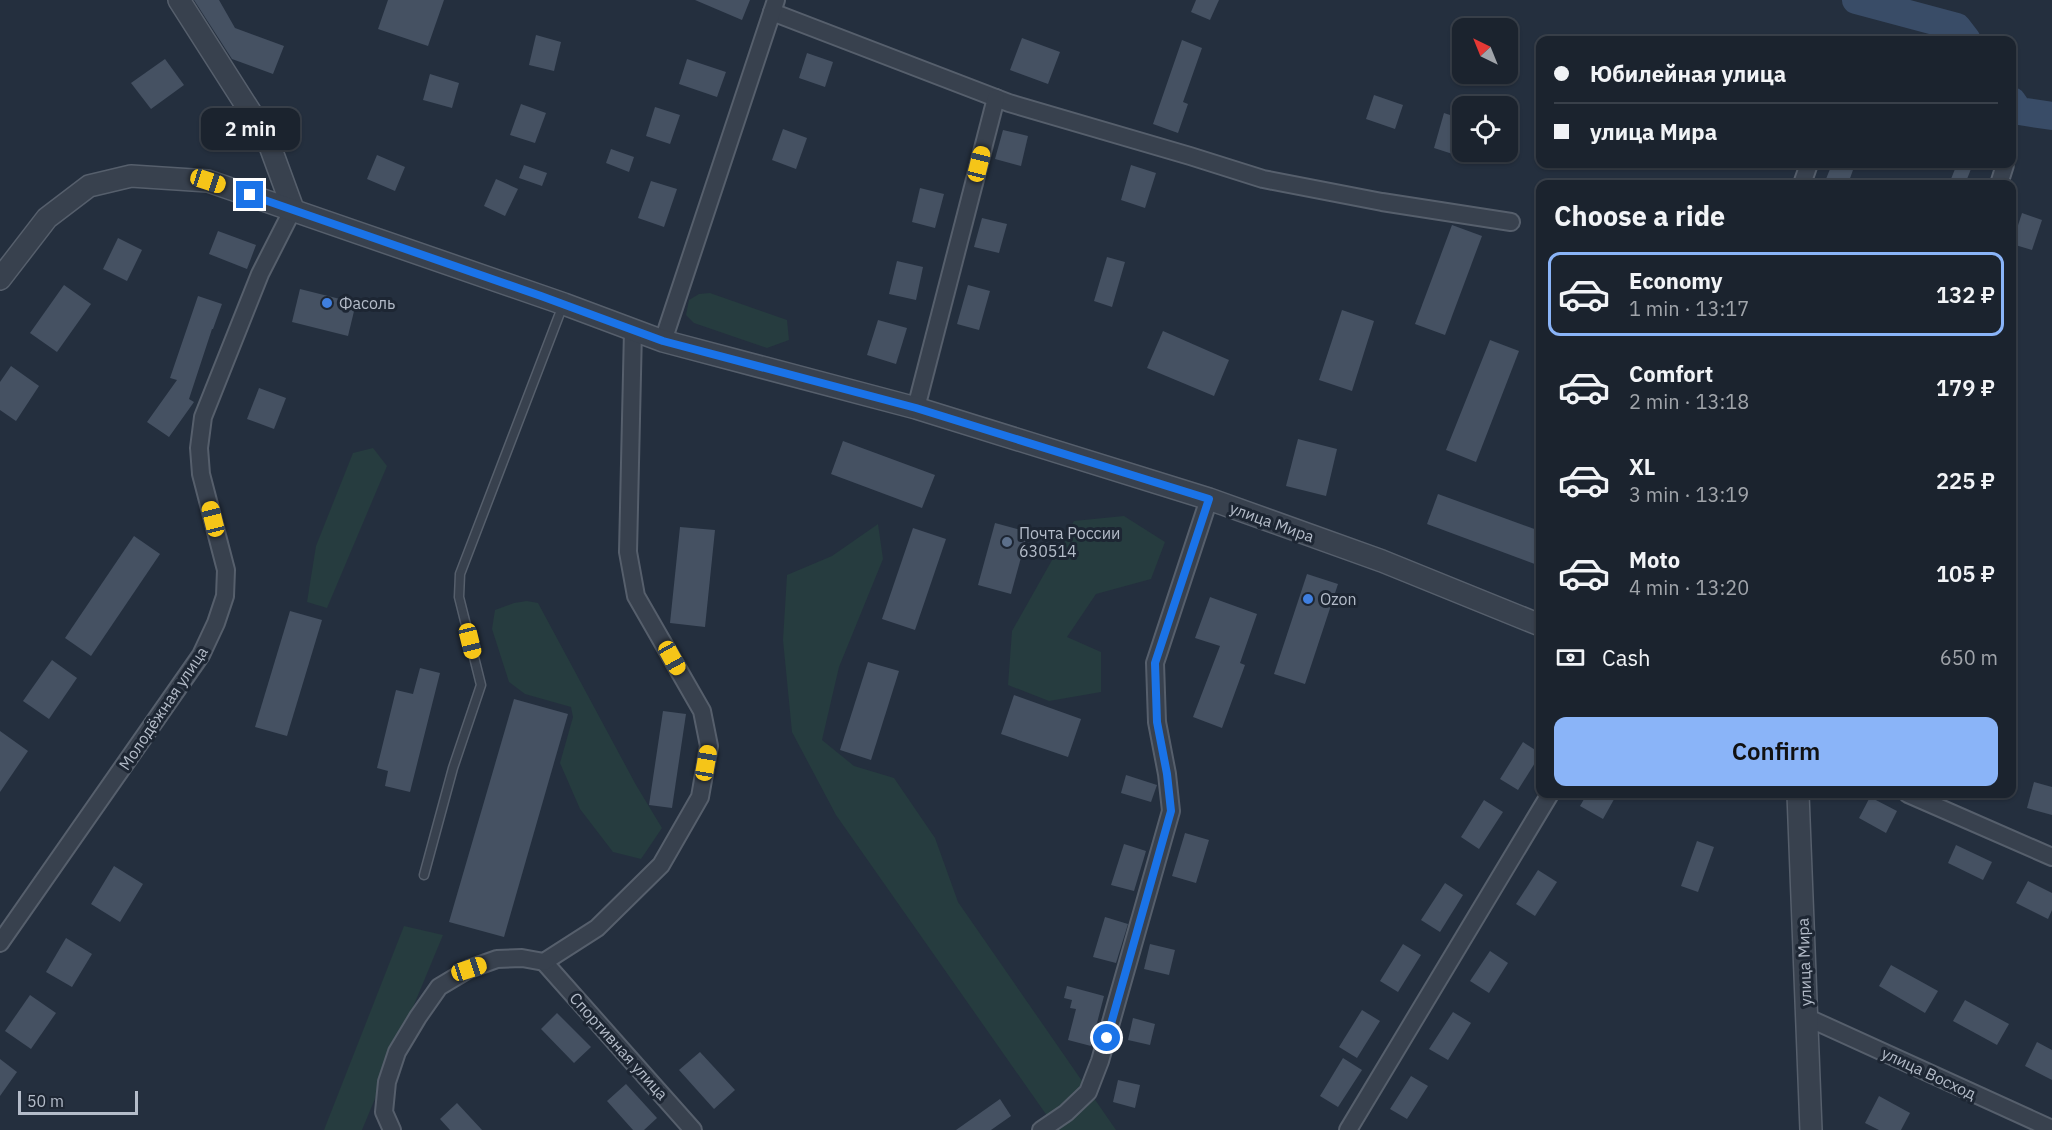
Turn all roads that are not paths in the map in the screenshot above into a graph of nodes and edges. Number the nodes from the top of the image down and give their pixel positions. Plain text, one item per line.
1 (179, 0) edge
2 (774, 6) edge
3 (996, 98) junction
4 (292, 209) junction
5 (1511, 222) dead end
6 (0, 279) edge
7 (564, 304) junction
8 (633, 330) junction
9 (663, 341) junction
10 (916, 408) junction
11 (1209, 499) junction
12 (1536, 624) edge
13 (1548, 798) edge
14 (1798, 798) edge
15 (1918, 798) edge
16 (2049, 852) edge
17 (424, 875) dead end
18 (0, 943) edge
19 (544, 962) junction
20 (1806, 1017) junction
21 (2052, 1129) edge
22 (392, 1130) edge
23 (693, 1130) edge
24 (1041, 1130) edge
25 (1348, 1130) edge
26 (1811, 1130) edge

1 - 4 street
2 - 3 street
2 - 9 street
3 - 5 street
3 - 10 street
4 - 6 street, улица Мира
4 - 7 street, улица Мира
4 - 18 street, Молодёжная улица
7 - 8 street, улица Мира
7 - 17 lane
8 - 9 street, улица Мира
8 - 19 street
9 - 10 street, улица Мира
10 - 11 street, улица Мира
11 - 12 street, улица Мира
11 - 24 street
13 - 25 street
14 - 20 street, улица Мира
15 - 16 street
19 - 22 street
19 - 23 street, Спортивная улица
20 - 21 street, улица Восход
20 - 26 street, улица Мира

